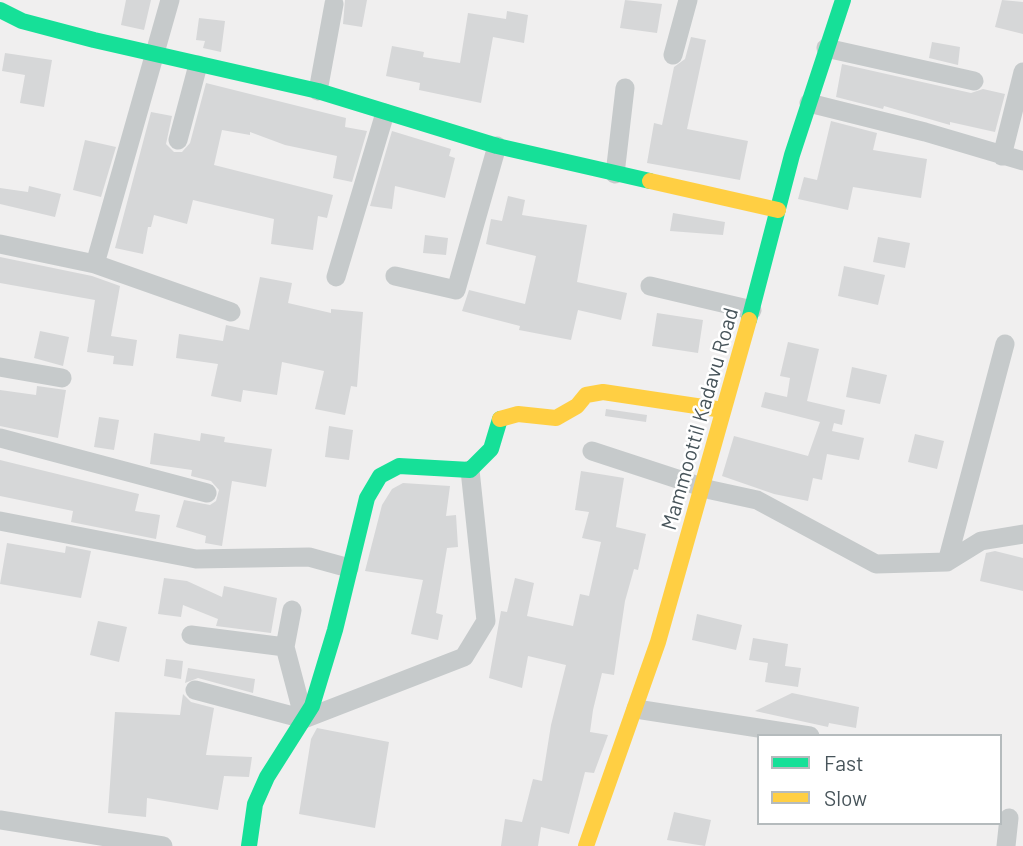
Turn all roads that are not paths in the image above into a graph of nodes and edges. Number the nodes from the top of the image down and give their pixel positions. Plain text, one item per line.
1 (170, 0) edge
2 (688, 0) edge
3 (843, 0) edge
4 (334, 4) dead end
5 (0, 10) edge
6 (826, 48) junction
7 (154, 54) junction
8 (673, 55) dead end
9 (198, 65) junction
10 (1023, 72) edge
11 (974, 81) dead end
12 (625, 88) dead end
13 (317, 91) junction
14 (809, 103) junction
15 (385, 113) junction
16 (178, 140) dead end
17 (497, 146) junction
18 (1002, 156) junction
19 (1023, 161) edge
20 (615, 174) junction
21 (778, 211) junction
22 (0, 244) edge
23 (95, 264) junction
24 (335, 276) dead end
25 (394, 276) dead end
26 (650, 286) dead end
27 (752, 310) junction
28 (230, 312) dead end
29 (1005, 344) dead end
30 (0, 367) edge
31 (62, 378) dead end
32 (723, 410) junction
33 (0, 438) edge
34 (592, 451) dead end
35 (470, 470) junction
36 (702, 486) junction
37 (207, 493) dead end
38 (0, 521) edge
39 (1023, 534) edge
40 (947, 562) junction
41 (349, 568) junction
42 (292, 610) dead end
43 (191, 635) dead end
44 (285, 647) junction
45 (195, 690) dead end
46 (636, 709) junction
47 (304, 719) junction
48 (797, 734) edge
49 (1009, 818) dead end
50 (0, 820) edge
51 (155, 845) edge
52 (249, 846) edge
53 (586, 846) edge
54 (1006, 846) edge

1 - 7 street
2 - 8 street
3 - 6 street, Mammoottil Kadavu Road
4 - 13 street
5 - 7 street
6 - 11 street
6 - 14 street, Mammoottil Kadavu Road
7 - 9 street
7 - 23 street
9 - 13 street
9 - 16 street
10 - 18 street
12 - 20 street
13 - 15 street
14 - 18 street
14 - 21 street, Mammoottil Kadavu Road
15 - 17 street
15 - 24 street
17 - 20 street
17 - 25 street
18 - 19 street
20 - 21 street
21 - 27 street, Mammoottil Kadavu Road
22 - 23 street
23 - 28 street
26 - 27 street
27 - 32 street, Mammoottil Kadavu Road
29 - 40 street
30 - 31 street
32 - 35 street
32 - 36 street, Mammoottil Kadavu Road
33 - 37 street
34 - 36 street
35 - 41 street
35 - 47 street
36 - 40 street
36 - 46 street, Mammoottil Kadavu Road
38 - 41 street
39 - 40 street
41 - 47 street
42 - 44 street
43 - 44 street
44 - 47 street
45 - 47 street
46 - 48 street
46 - 53 street, Mammoottil Kadavu Road
47 - 52 street
49 - 54 street
50 - 51 street

